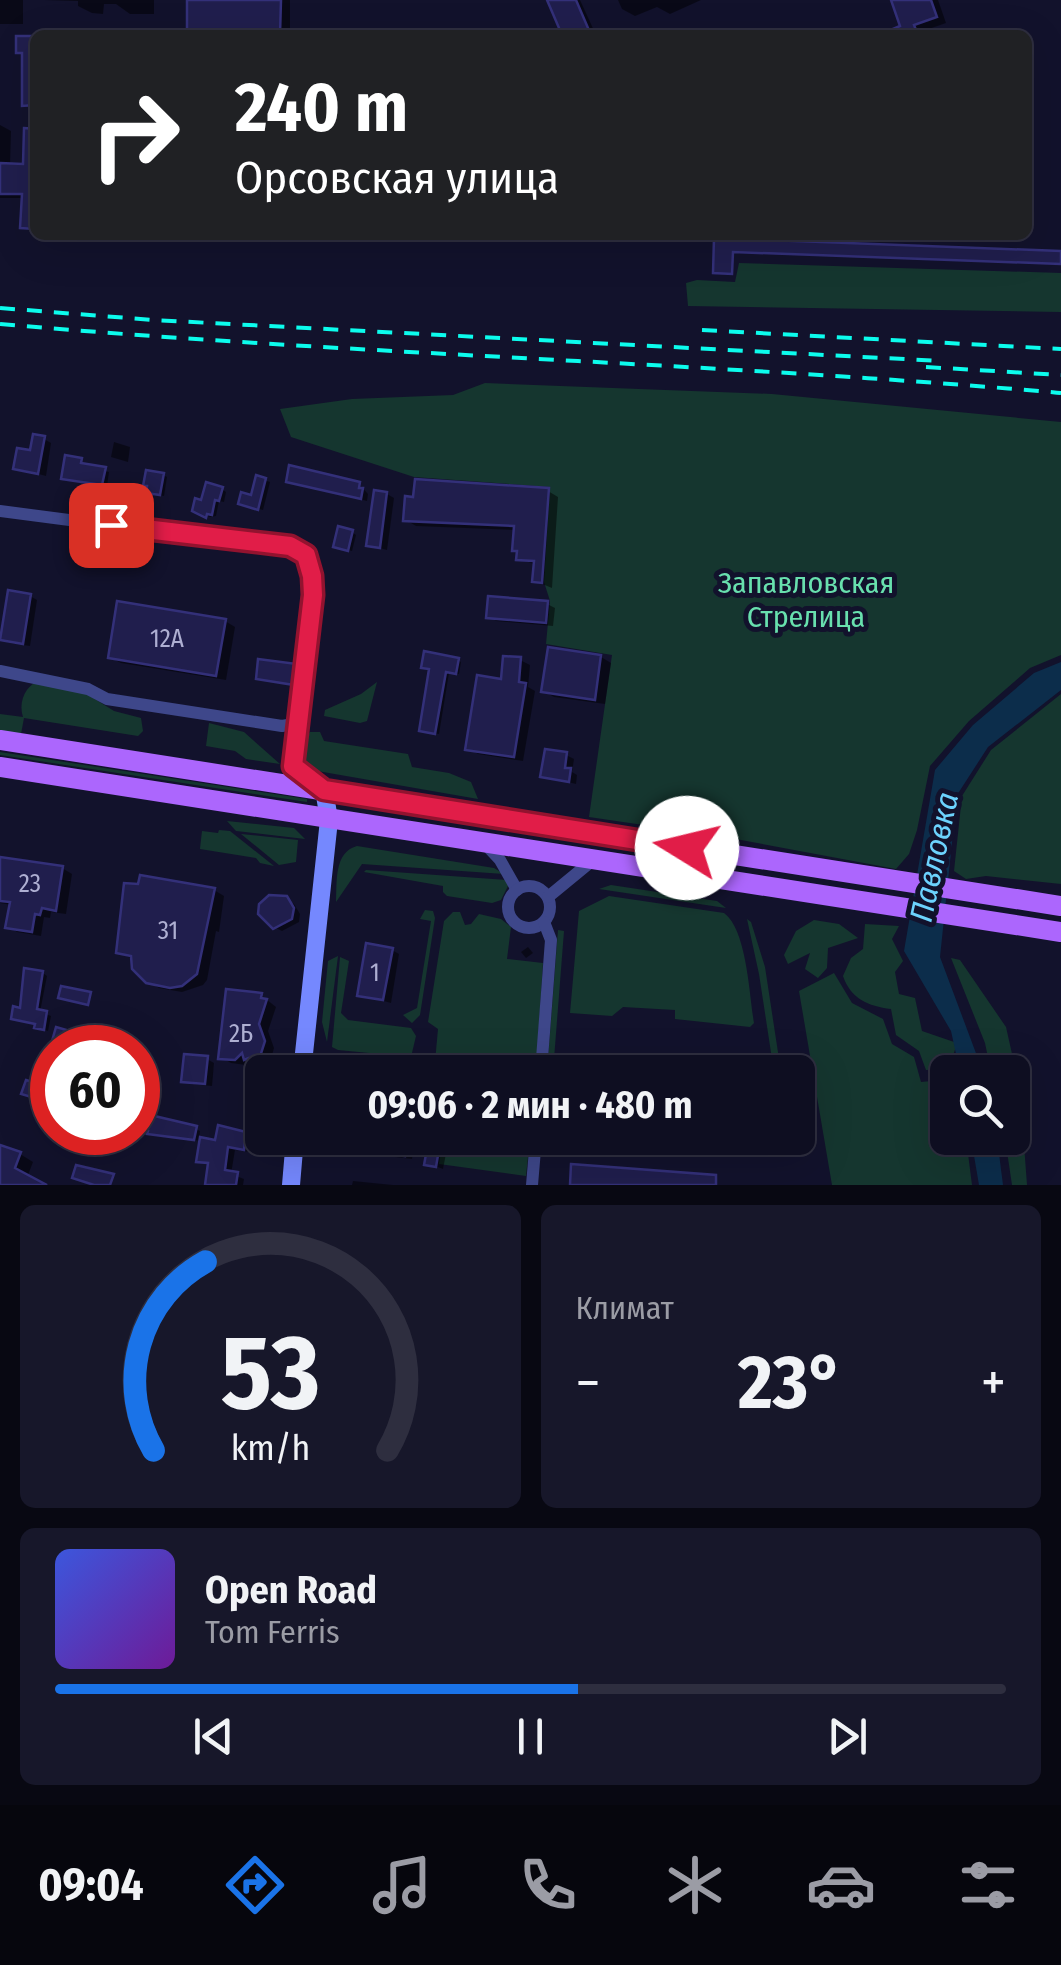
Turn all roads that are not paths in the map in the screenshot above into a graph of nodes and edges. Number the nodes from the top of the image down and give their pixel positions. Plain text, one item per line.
1 (0, 510) edge
2 (0, 671) edge
3 (299, 724) junction
4 (0, 740) edge
5 (0, 767) edge
6 (324, 790) junction
7 (329, 820) junction
8 (485, 844) junction
9 (593, 860) junction
10 (517, 890) junction
11 (548, 897) junction
12 (1061, 906) edge
13 (544, 922) junction
14 (1061, 932) edge
15 (304, 1055) edge
16 (541, 1055) edge
17 (294, 1155) edge
18 (535, 1155) edge
19 (291, 1185) edge
20 (532, 1185) edge

1 - 3 street
2 - 3 street
3 - 6 street
4 - 6 main road
5 - 7 main road
6 - 7 street
6 - 12 main road
7 - 8 main road
7 - 15 street
8 - 9 main road
8 - 10 street
9 - 11 street
9 - 14 main road
10 - 11 street
10 - 13 street
11 - 13 street
13 - 16 street
17 - 19 street
18 - 20 street

